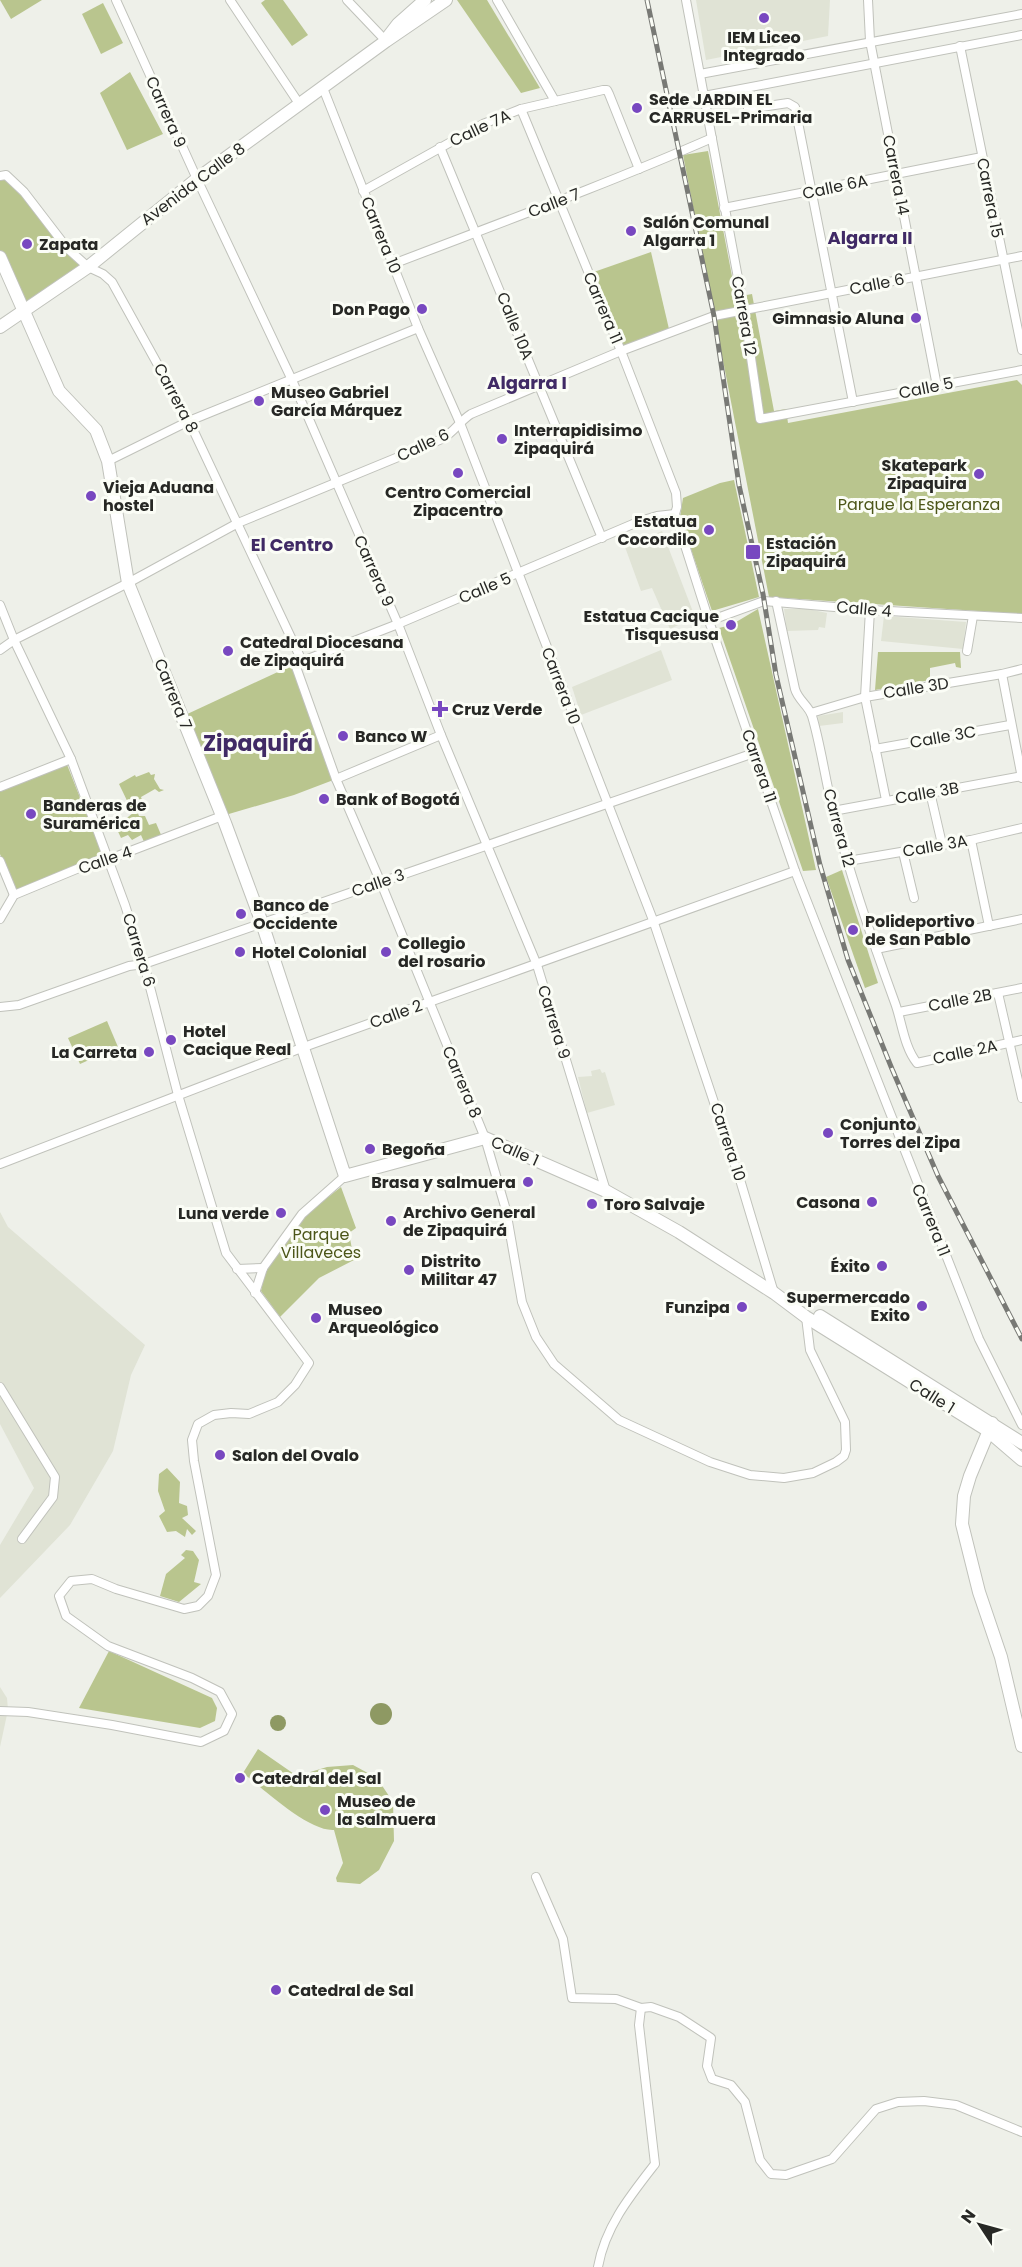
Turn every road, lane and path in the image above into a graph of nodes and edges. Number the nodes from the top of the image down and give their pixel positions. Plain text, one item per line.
1 (230, 0) edge
2 (347, 0) edge
3 (425, 0) edge
4 (446, 0) edge
5 (497, 0) edge
6 (687, 0) edge
7 (868, 0) edge
8 (118, 1) edge
9 (1022, 14) edge
10 (1022, 35) edge
11 (386, 41) junction
12 (870, 41) junction
13 (960, 46) junction
14 (875, 63) junction
15 (700, 74) junction
16 (323, 88) junction
17 (704, 96) junction
18 (555, 101) junction
19 (300, 105) junction
20 (521, 109) junction
21 (748, 109) dead end
22 (712, 138) junction
23 (440, 147) junction
24 (982, 157) junction
25 (639, 169) junction
26 (896, 174) junction
27 (0, 176) edge
28 (196, 179) junction
29 (363, 191) junction
30 (812, 191) junction
31 (558, 202) junction
32 (724, 208) junction
33 (476, 232) junction
34 (1022, 256) edge
35 (0, 257) edge
36 (1003, 260) junction
37 (393, 264) junction
38 (88, 267) junction
39 (915, 277) junction
40 (832, 293) junction
41 (744, 310) junction
42 (25, 311) junction
43 (0, 327) edge
44 (418, 328) junction
45 (1022, 350) edge
46 (621, 351) junction
47 (1022, 370) edge
48 (291, 380) junction
49 (539, 384) junction
50 (937, 386) junction
51 (853, 402) junction
52 (760, 419) joint
53 (189, 421) junction
54 (460, 423) junction
55 (108, 461) junction
56 (335, 482) junction
57 (675, 514) junction
58 (238, 523) junction
59 (602, 538) junction
60 (518, 574) junction
61 (128, 583) junction
62 (776, 601) junction
63 (0, 605) edge
64 (870, 610) junction
65 (972, 616) junction
66 (1022, 618) edge
67 (709, 621) junction
68 (398, 624) junction
69 (14, 640) junction
70 (0, 650) edge
71 (967, 651) dead end
72 (299, 663) junction
73 (1022, 669) edge
74 (1002, 674) junction
75 (865, 697) junction
76 (811, 712) junction
77 (1010, 725) junction
78 (441, 735) junction
79 (875, 749) junction
80 (754, 753) junction
81 (1020, 755) edge
82 (71, 759) junction
83 (1022, 777) edge
84 (336, 779) junction
85 (0, 787) edge
86 (930, 792) junction
87 (886, 801) junction
88 (608, 804) junction
89 (833, 811) junction
90 (222, 816) junction
91 (1022, 828) edge
92 (970, 840) junction
93 (487, 844) junction
94 (942, 844) junction
95 (903, 852) junction
96 (0, 861) edge
97 (107, 861) junction
98 (848, 861) junction
99 (795, 871) junction
100 (381, 883) junction
101 (14, 895) junction
102 (914, 898) dead end
103 (0, 919) edge
104 (1022, 919) edge
105 (653, 920) junction
106 (262, 923) junction
107 (989, 926) junction
108 (876, 949) junction
109 (144, 964) junction
110 (537, 965) junction
111 (1022, 988) edge
112 (998, 993) junction
113 (429, 1003) junction
114 (0, 1007) edge
115 (899, 1012) junction
116 (1022, 1040) edge
117 (1011, 1042) junction
118 (304, 1047) junction
119 (911, 1055) joint
120 (178, 1095) junction
121 (1022, 1098) edge
122 (485, 1138) junction
123 (0, 1164) edge
124 (345, 1176) junction
125 (606, 1191) junction
126 (263, 1268) junction
127 (237, 1269) junction
128 (255, 1293) junction
129 (777, 1294) junction
130 (806, 1317) junction
131 (0, 1387) edge
132 (1020, 1421) edge
133 (990, 1427) junction
134 (1004, 1436) junction
135 (1022, 1443) edge
136 (1020, 1458) edge
137 (22, 1539) dead end
138 (0, 1711) edge
139 (1022, 1746) edge
140 (536, 1877) dead end
141 (641, 2008) junction
142 (1022, 2132) edge
143 (598, 2267) edge

1 - 19 street
2 - 11 street
3 - 11 street, Avenida Calle 8
4 - 11 street, Avenida Calle 8
5 - 18 street
6 - 15 street, Carrera 12
7 - 12 street, Carrera 14
8 - 28 street, Carrera 9
9 - 12 street
10 - 13 street
11 - 16 street, Avenida Calle 8
12 - 14 street, Carrera 14
12 - 15 street
13 - 14 street
13 - 24 street, Carrera 15
14 - 17 street
14 - 26 street, Carrera 14
15 - 17 street, Carrera 12
16 - 19 street, Avenida Calle 8
16 - 29 street, Carrera 10
17 - 22 street, Carrera 12
18 - 20 street, Calle 7A
18 - 25 street, Calle 7A
19 - 28 street, Avenida Calle 8
20 - 23 street, Calle 7A
20 - 31 street, Carrera 11
21 - 30 street
22 - 25 street, Calle 7
22 - 32 street, Carrera 12
23 - 29 street, Calle 7A
23 - 33 street, Calle 10A
24 - 26 street, Calle 6A
24 - 36 street, Carrera 15
25 - 31 street, Calle 7
26 - 30 street, Calle 6A
26 - 39 street, Carrera 14
27 - 38 street, Carrera 8
28 - 38 street, Avenida Calle 8
28 - 48 street, Carrera 9
29 - 37 street, Carrera 10
30 - 32 street, Calle 6A
30 - 40 street
31 - 33 street, Calle 7
31 - 46 street, Carrera 11
32 - 41 street, Carrera 12
33 - 37 street, Calle 7
33 - 49 street, Calle 10A
34 - 36 street, Calle 6
35 - 42 street, Carrera 7
36 - 39 street, Calle 6
36 - 45 street, Carrera 15
37 - 44 street, Carrera 10
38 - 42 street, Avenida Calle 8
38 - 53 street, Carrera 8
39 - 40 street, Calle 6
39 - 50 street, Carrera 14
40 - 41 street, Calle 6
40 - 51 street
41 - 46 street, Calle 6
41 - 52 street, Carrera 12
42 - 43 street, Avenida Calle 8
42 - 55 street, Carrera 7
44 - 48 street
44 - 54 street, Carrera 10
46 - 49 street, Calle 6
46 - 57 street, Carrera 11
47 - 50 street, Calle 5
48 - 53 street
48 - 56 street, Carrera 9
49 - 54 street, Calle 6
49 - 59 street, Calle 10A
50 - 51 street, Calle 5
51 - 52 street, Calle 5
53 - 55 street
53 - 58 street, Carrera 8
54 - 56 street, Calle 6
54 - 60 street, Carrera 10
55 - 61 street, Carrera 7
56 - 58 street, Calle 6
56 - 68 street, Carrera 9
57 - 59 street, Calle 5
57 - 67 street, Carrera 11
58 - 61 street, Calle 6
58 - 72 street, Carrera 8
59 - 60 street, Calle 5
60 - 68 street, Calle 5
60 - 88 street, Carrera 10
61 - 69 street, Calle 6
61 - 90 street, Carrera 7
62 - 64 street, Calle 4
62 - 67 street, Calle 4
62 - 76 street, Carrera 12
63 - 69 street
64 - 65 street, Calle 4
64 - 75 street
65 - 66 street, Calle 4
65 - 71 street
67 - 80 street, Carrera 11
68 - 72 street, Calle 5
68 - 78 street, Carrera 9
69 - 70 street, Calle 6
69 - 82 street, Carrera 6
72 - 84 street, Carrera 8
73 - 74 street, Calle 3D
74 - 75 street, Calle 3D
74 - 77 street
75 - 76 street, Calle 3D
75 - 79 street
76 - 89 street, Carrera 12
77 - 79 street, Calle 3C
77 - 81 street
78 - 84 street
78 - 93 street, Carrera 9
79 - 87 street
80 - 88 street, Calle 3
80 - 99 street, Carrera 11
81 - 83 street
82 - 85 street
82 - 97 street, Carrera 6
83 - 86 street, Calle 3B
84 - 100 street, Carrera 8
86 - 87 street, Calle 3B
86 - 94 street
87 - 89 street, Calle 3B
88 - 93 street, Calle 3
88 - 105 street, Carrera 10
89 - 98 street, Carrera 12
90 - 97 street, Calle 4
90 - 106 street, Carrera 7
91 - 92 street, Calle 3A
92 - 94 street, Calle 3A
92 - 107 street
93 - 100 street, Calle 3
93 - 110 street, Carrera 9
94 - 95 street, Calle 3A
95 - 98 street, Calle 3A
95 - 102 street
96 - 101 street
97 - 101 street, Calle 4
97 - 109 street, Carrera 6
98 - 108 street, Carrera 12
99 - 105 street, Calle 2
99 - 132 street, Carrera 11
100 - 106 street, Calle 3
100 - 113 street, Carrera 8
101 - 103 street
104 - 107 street
105 - 110 street, Calle 2
105 - 129 street, Carrera 10
106 - 109 street, Calle 3
106 - 118 street, Carrera 7
107 - 108 street
108 - 115 street, Carrera 12
109 - 114 street, Calle 3
109 - 120 street, Carrera 6
110 - 113 street, Calle 2
110 - 125 street, Carrera 9
111 - 112 street, Calle 2B
112 - 115 street, Calle 2B
112 - 117 street
113 - 118 street, Calle 2
113 - 122 street, Carrera 8
115 - 119 street, Carrera 12
116 - 117 street, Calle 2A
117 - 119 street, Calle 2A
117 - 121 street
118 - 120 street, Calle 2
118 - 124 street, Carrera 7
120 - 123 street, Calle 2
120 - 127 street, Carrera 6
122 - 124 street, Calle 1
122 - 125 street, Calle 1
122 - 130 street, Carrera 8
124 - 126 street, Calle 1
125 - 129 street, Calle 1
126 - 127 street
126 - 128 street, Calle 1
127 - 128 street, Carrera 6
128 - 138 street, Carrera 6
129 - 130 street, Calle 1
129 - 133 street, Calle 1
130 - 133 street, Calle 1
131 - 137 street
132 - 134 street, Carrera 11
133 - 134 street, Calle 1
133 - 139 street
134 - 135 street, Calle 1
134 - 136 street, Calle 1
140 - 141 street
141 - 142 street
141 - 143 street

